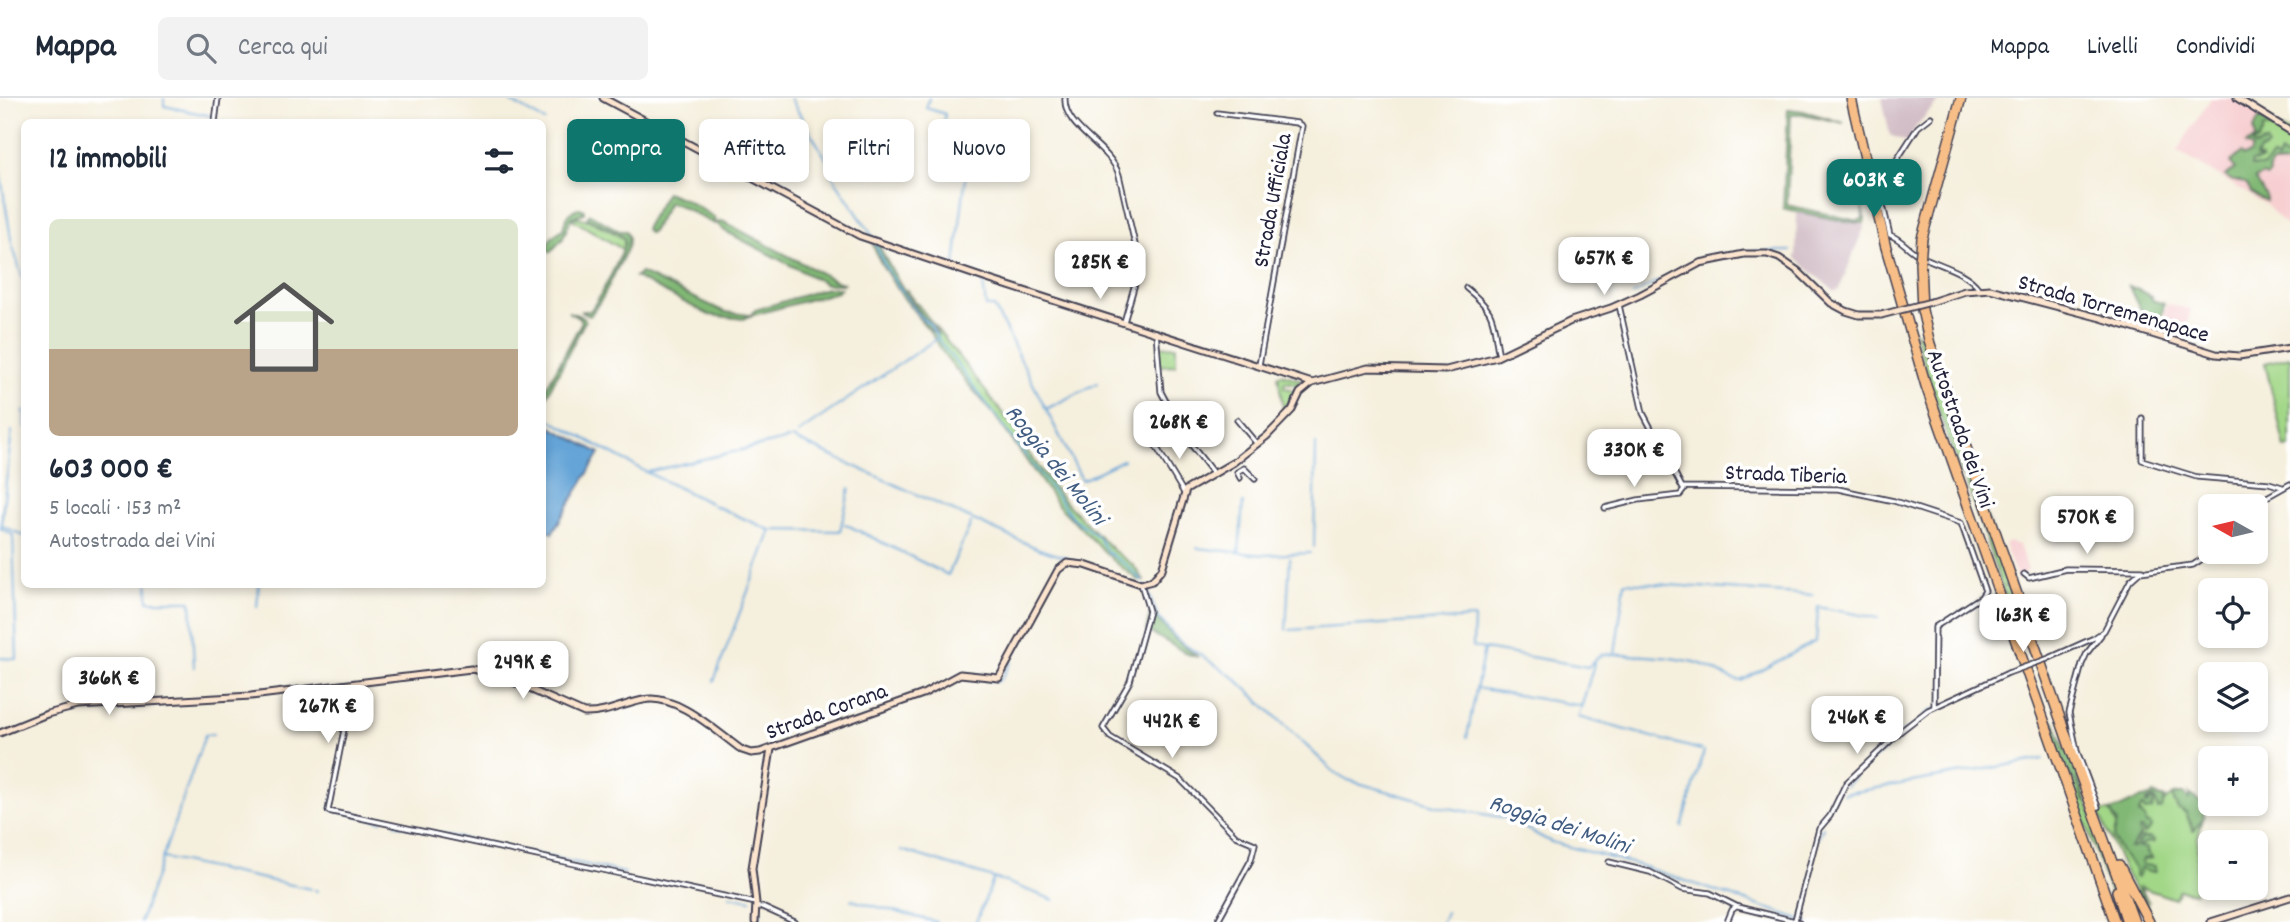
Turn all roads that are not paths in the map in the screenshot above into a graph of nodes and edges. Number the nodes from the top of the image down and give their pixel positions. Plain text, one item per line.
1 (218, 98) edge
2 (603, 98) edge
3 (1065, 98) edge
4 (1849, 98) edge
5 (1961, 98) edge
6 (2237, 98) edge
7 (1217, 113) dead end
8 (1931, 117) dead end
9 (215, 119) edge
10 (2290, 131) edge
11 (1466, 288) dead end
12 (1979, 289) junction
13 (1619, 304) junction
14 (1124, 322) junction
15 (1156, 332) junction
16 (2290, 348) edge
17 (1499, 356) junction
18 (1259, 365) junction
19 (1312, 383) junction
20 (2141, 418) dead end
21 (1237, 420) dead end
22 (1154, 443) dead end
23 (1257, 444) junction
24 (1234, 462) junction
25 (1240, 470) junction
26 (1214, 474) junction
27 (1240, 478) dead end
28 (1255, 479) dead end
29 (2290, 484) edge
30 (1682, 487) junction
31 (2282, 487) junction
32 (1184, 494) junction
33 (2268, 496) edge
34 (1605, 508) dead end
35 (2198, 562) edge
36 (2145, 569) junction
37 (2024, 574) dead end
38 (1143, 584) junction
39 (2104, 631) junction
40 (353, 684) junction
41 (1934, 706) junction
42 (0, 733) edge
43 (771, 748) junction
44 (2098, 807) dead end
45 (2102, 832) junction
46 (1609, 862) dead end
47 (2290, 897) edge
48 (756, 905) junction
49 (1738, 907) junction
50 (2236, 914) junction
51 (1796, 920) edge
52 (2226, 920) edge
53 (2132, 921) edge
54 (755, 922) edge
55 (796, 922) edge
56 (1217, 922) edge
57 (1727, 922) edge
58 (2113, 922) edge
59 (2149, 922) edge
60 (2211, 922) edge
61 (2233, 922) edge

1 - 9 street
2 - 14 street
3 - 14 street
4 - 58 highway, Autostrada dei Vini
5 - 45 highway, bridge
6 - 10 street
7 - 18 street, Strada Ufficiala
8 - 12 street
11 - 17 street
12 - 13 street, Strada Torremenapace, bridge
12 - 16 street, Strada Torremenapace
13 - 17 street
13 - 30 street
14 - 15 street
15 - 18 street
15 - 26 street
17 - 19 street
18 - 19 street
19 - 23 street
20 - 31 street
21 - 23 street
22 - 32 street
23 - 24 street
24 - 25 street
24 - 26 street
25 - 27 street
25 - 28 street
26 - 32 street
29 - 31 street
30 - 34 street
30 - 41 street, Strada Tiberia
31 - 33 street
32 - 38 street
35 - 36 street
36 - 37 street
36 - 39 street
38 - 43 street, Strada Corana
38 - 56 street
39 - 41 street, bridge
39 - 44 street
40 - 42 street, Strada Corana
40 - 43 street, Strada Corana
40 - 48 street
41 - 51 street
43 - 48 street
45 - 53 highway
45 - 59 highway
46 - 49 street
47 - 50 street
48 - 54 street
48 - 55 street
49 - 51 street
49 - 57 street
50 - 52 street
50 - 61 street
52 - 60 street

